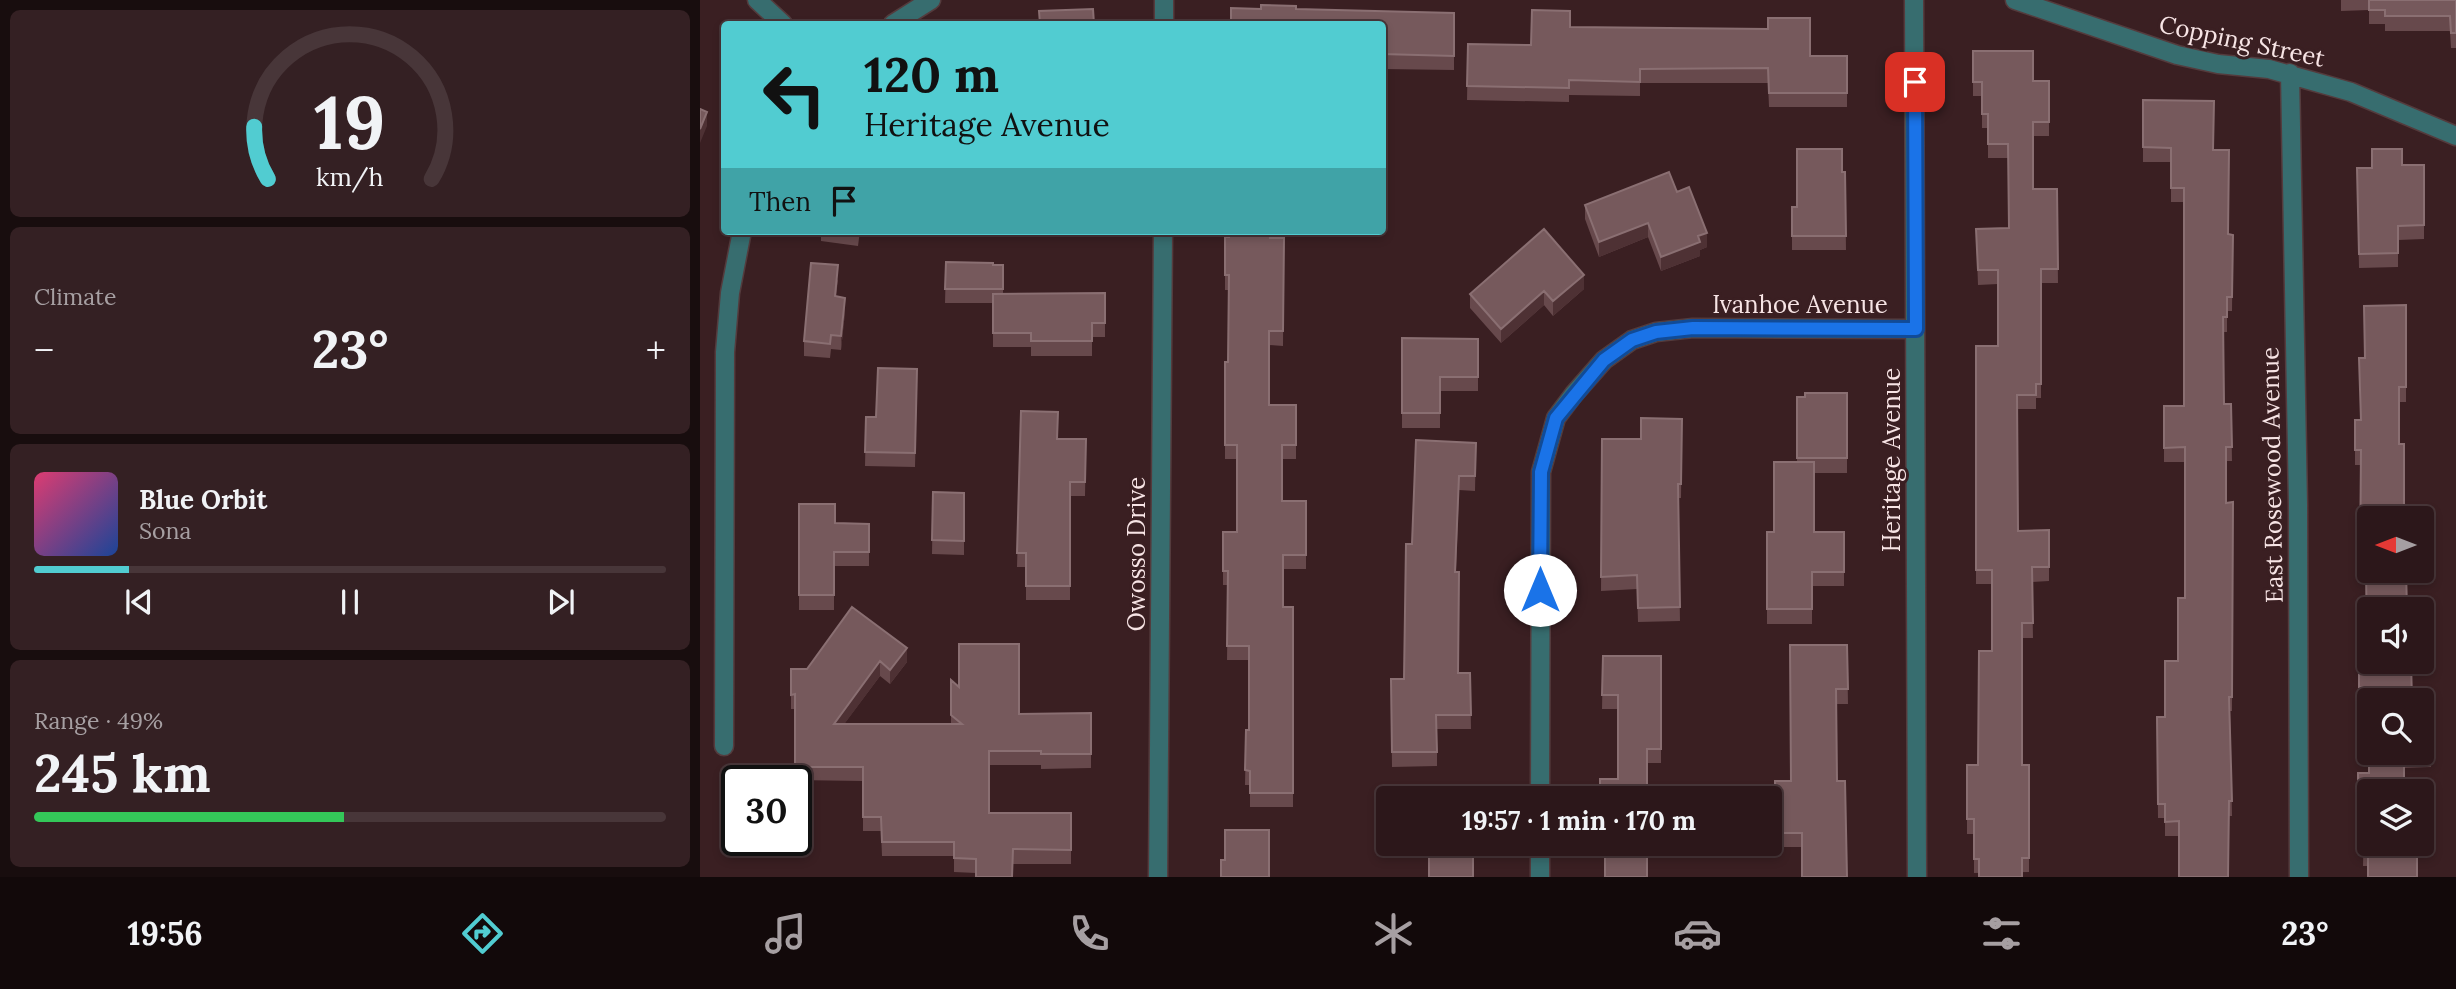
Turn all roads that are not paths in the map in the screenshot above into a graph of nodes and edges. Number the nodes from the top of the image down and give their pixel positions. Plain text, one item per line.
1 (757, 0) edge
2 (931, 0) edge
3 (1164, 0) edge
4 (1914, 0) edge
5 (2015, 0) edge
6 (780, 21) edge
7 (898, 21) edge
8 (1164, 21) edge
9 (2290, 73) junction
10 (2456, 136) edge
11 (741, 235) edge
12 (1163, 235) edge
13 (1916, 329) junction
14 (724, 746) dead end
15 (1540, 786) edge
16 (1540, 856) edge
17 (1158, 877) edge
18 (1540, 877) edge
19 (1917, 877) edge
20 (2299, 877) edge

1 - 6 street
2 - 7 street
3 - 8 street
4 - 13 street, Heritage Avenue
5 - 9 street, Copping Street
9 - 10 street, Copping Street
9 - 20 street, East Rosewood Avenue
11 - 14 street
12 - 17 street, Owosso Drive
13 - 15 street, Ivanhoe Avenue
13 - 19 street, Heritage Avenue
16 - 18 street

